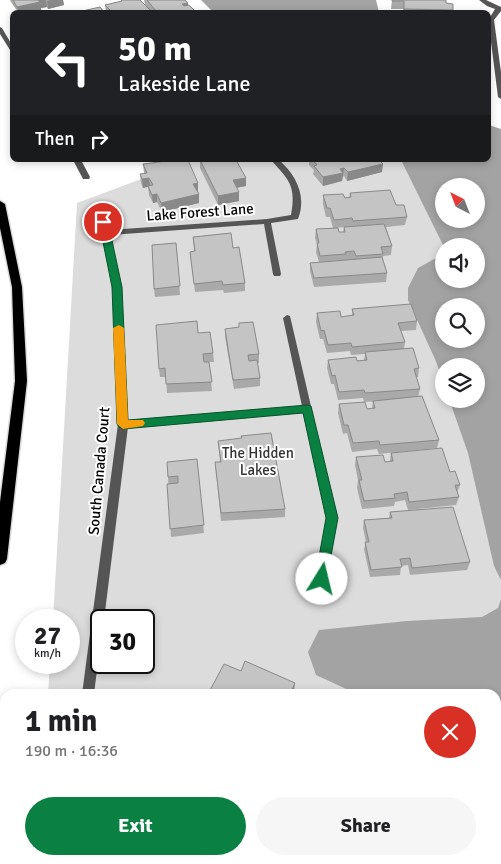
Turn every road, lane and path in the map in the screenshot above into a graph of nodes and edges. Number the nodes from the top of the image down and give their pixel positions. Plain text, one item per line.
1 (482, 0) edge
2 (500, 9) edge
3 (0, 29) edge
4 (10, 46) edge
5 (501, 97) edge
6 (78, 162) edge
7 (277, 162) edge
8 (86, 177) dead end
9 (0, 204) edge
10 (267, 221) junction
11 (103, 222) dead end
12 (105, 233) junction
13 (277, 274) dead end
14 (287, 318) dead end
15 (307, 409) junction
16 (123, 424) junction
17 (0, 559) edge
18 (322, 579) dead end
19 (89, 689) edge

1 - 2 street
2 - 5 street
3 - 4 street
6 - 8 street
7 - 10 street, Lake Forest Lane
9 - 17 main road
10 - 12 street, Lake Forest Lane
10 - 13 street, Lake Forest Lane
11 - 12 street, South Canada Court
12 - 16 street, South Canada Court
14 - 15 street
15 - 16 street
15 - 18 street
16 - 19 street, South Canada Court

